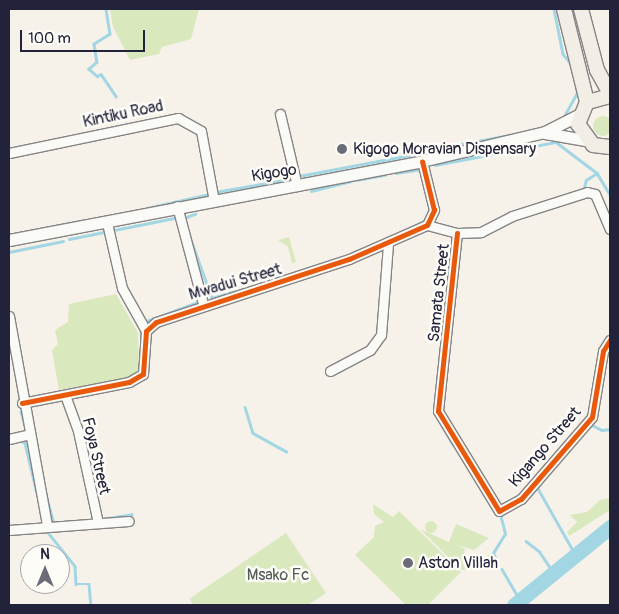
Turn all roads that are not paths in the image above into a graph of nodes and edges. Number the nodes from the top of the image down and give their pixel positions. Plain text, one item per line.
1 (564, 9) edge
2 (581, 9) edge
3 (610, 94) edge
4 (587, 102) junction
5 (280, 114) dead end
6 (579, 115) junction
7 (545, 132) junction
8 (586, 140) junction
9 (606, 148) edge
10 (9, 153) edge
11 (610, 160) edge
12 (422, 161) junction
13 (297, 186) junction
14 (214, 201) junction
15 (177, 206) junction
16 (107, 223) junction
17 (428, 225) junction
18 (610, 229) edge
19 (457, 233) junction
20 (9, 240) edge
21 (388, 243) junction
22 (204, 304) junction
23 (9, 316) edge
24 (146, 331) junction
25 (610, 340) edge
26 (12, 352) edge
27 (330, 371) dead end
28 (64, 396) junction
29 (22, 403) junction
30 (28, 435) junction
31 (9, 439) edge
32 (505, 510) joint
33 (130, 521) dead end
34 (98, 523) junction
35 (47, 526) junction
36 (9, 530) edge

1 - 4 main road
2 - 3 main road
3 - 4 main road
4 - 6 main road
5 - 13 street
6 - 7 main road
6 - 8 main road
7 - 8 main road
7 - 12 main road, Kigogo
8 - 9 main road
9 - 11 main road
10 - 14 street, Kintiku Road
12 - 13 main road, Kigogo
12 - 17 street
13 - 14 main road, Kigogo
14 - 15 main road, Kigogo
15 - 16 main road, Kigogo
15 - 22 street
16 - 20 main road, Kigogo
16 - 24 street
17 - 19 street
17 - 21 street, Mwadui Street
18 - 19 street
19 - 32 street, Samata Street
21 - 22 street, Mwadui Street
21 - 27 street
22 - 24 street, Mwadui Street
23 - 26 street
24 - 28 street
25 - 32 street, Kigango Street
26 - 29 street
28 - 29 street
28 - 34 street, Foya Street
29 - 30 street
30 - 31 street
30 - 35 street
33 - 34 street
34 - 35 street
35 - 36 street

